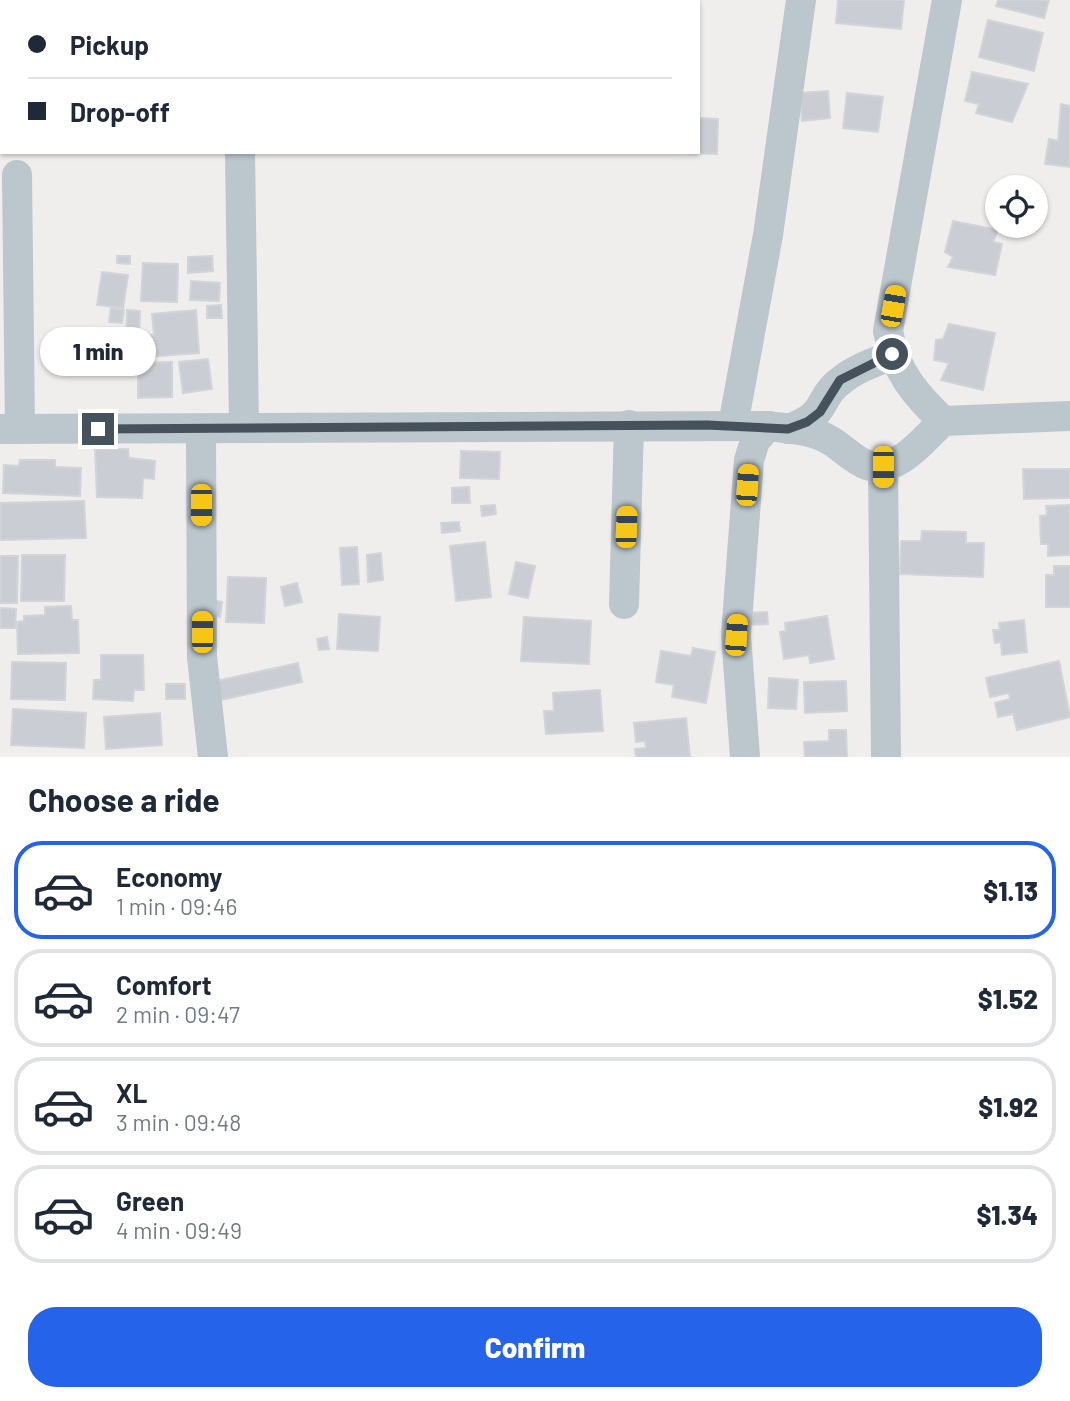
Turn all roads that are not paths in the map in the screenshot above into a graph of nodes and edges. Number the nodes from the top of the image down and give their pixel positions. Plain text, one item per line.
1 (801, 0) edge
2 (947, 0) edge
3 (240, 154) edge
4 (17, 175) dead end
5 (892, 354) junction
6 (1070, 416) edge
7 (943, 421) junction
8 (629, 425) junction
9 (733, 425) junction
10 (244, 426) junction
11 (778, 427) junction
12 (10, 429) edge
13 (201, 429) junction
14 (883, 467) junction
15 (624, 604) dead end
16 (213, 757) edge
17 (745, 757) edge
18 (886, 757) edge

1 - 9 street
2 - 5 street
3 - 10 street
4 - 12 street
5 - 7 street
5 - 11 street
6 - 7 street
7 - 14 street
8 - 9 street
8 - 10 street
8 - 15 street
9 - 11 street
10 - 13 street
11 - 14 street
11 - 17 street
12 - 13 street
13 - 16 street
14 - 18 street

